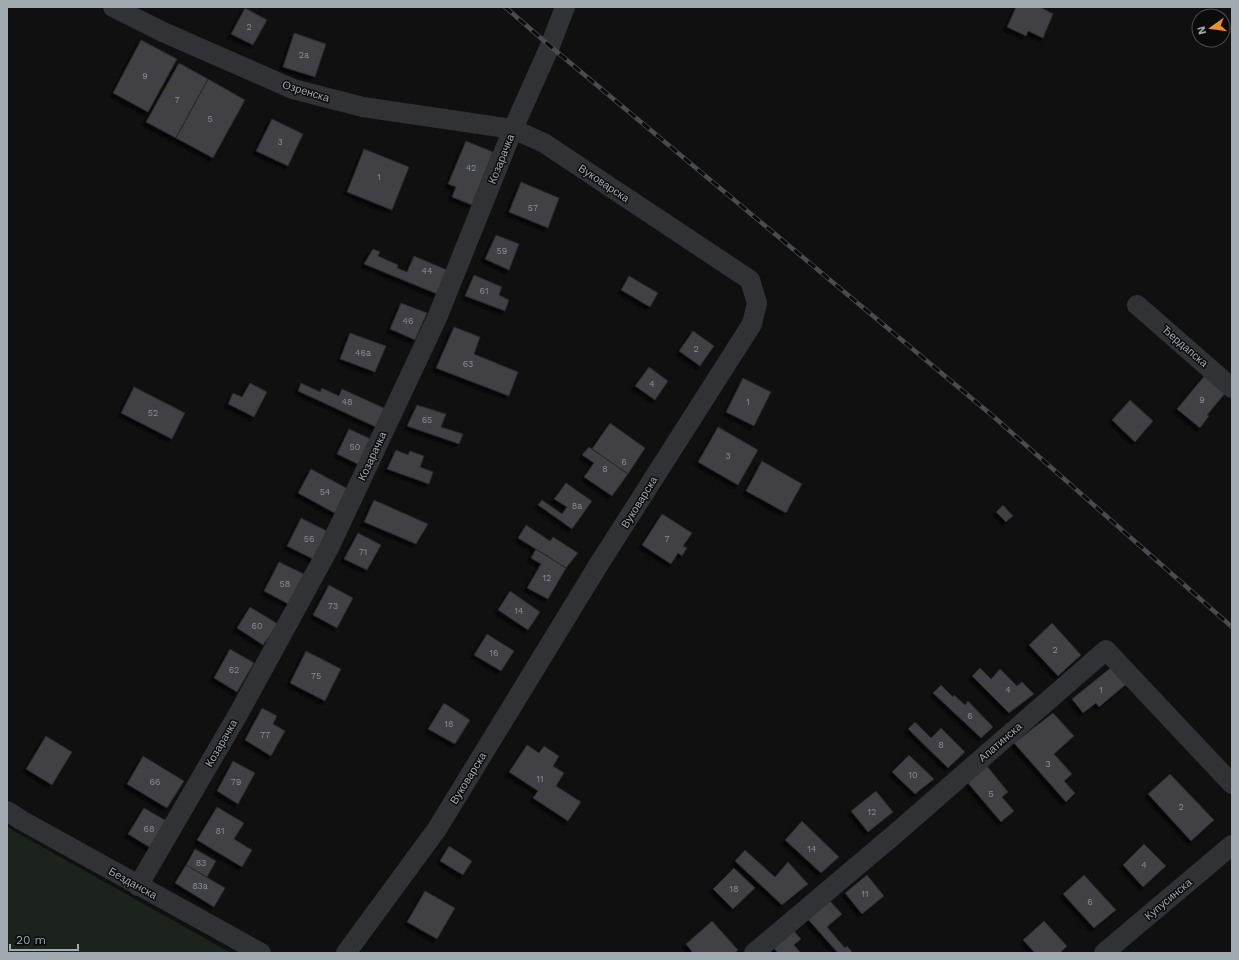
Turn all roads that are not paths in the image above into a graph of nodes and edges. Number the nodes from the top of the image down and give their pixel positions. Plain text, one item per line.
1 (113, 7) edge
2 (565, 7) edge
3 (513, 129) junction
4 (1137, 305) dead end
5 (1232, 388) edge
6 (1232, 784) edge
7 (7, 811) edge
8 (1232, 844) edge
9 (138, 886) junction
10 (261, 953) edge
11 (346, 953) edge
12 (754, 953) edge
13 (1104, 953) edge

1 - 3 street, Озренска
2 - 3 street, Козарачка
3 - 9 street, Козарачка
3 - 11 street, Вуковарска
4 - 5 street, Ђердапска
6 - 12 street, Апатинска
7 - 9 street, Безданска
8 - 13 street, Купусинска
9 - 10 street, Безданска

